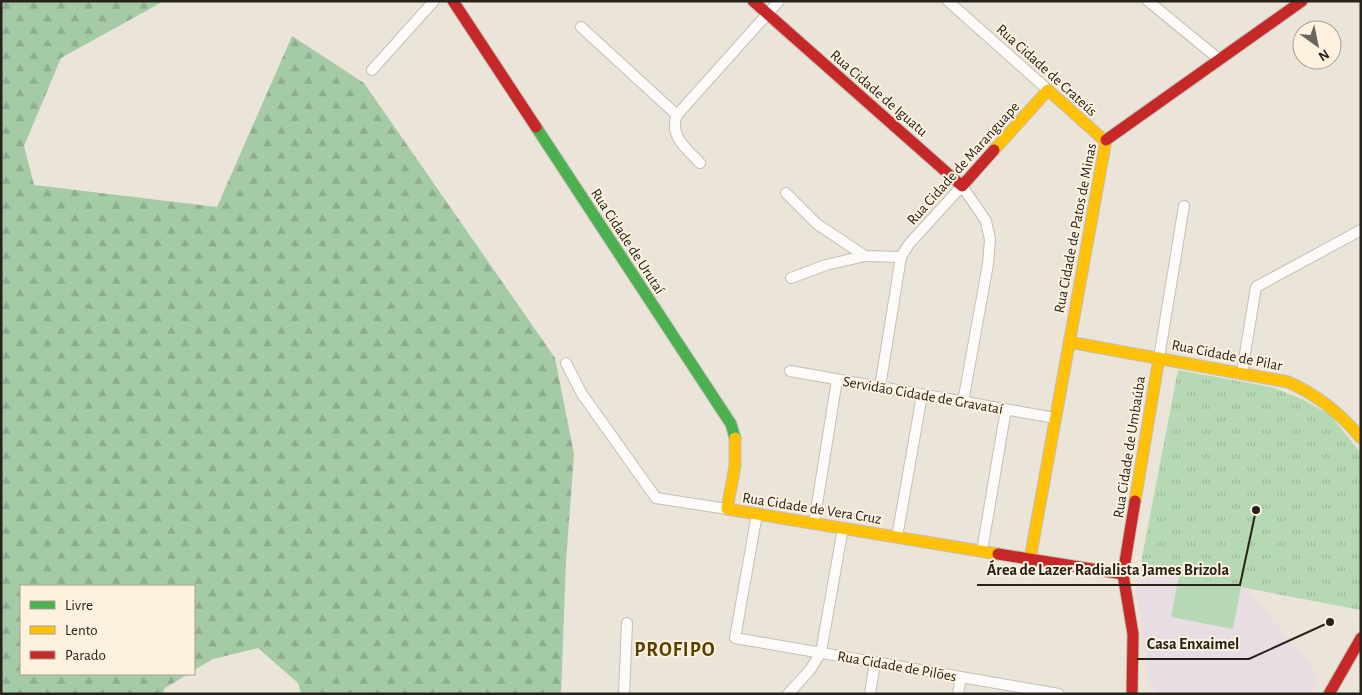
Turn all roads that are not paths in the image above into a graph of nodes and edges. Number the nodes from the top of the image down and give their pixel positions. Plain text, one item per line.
1 (434, 1) edge
2 (453, 1) edge
3 (753, 1) edge
4 (779, 1) edge
5 (948, 1) edge
6 (1148, 1) edge
7 (1302, 1) edge
8 (768, 14) junction
9 (581, 27) dead end
10 (1220, 60) junction
11 (372, 70) dead end
12 (1048, 90) junction
13 (677, 115) junction
14 (1105, 141) junction
15 (700, 163) dead end
16 (962, 186) junction
17 (786, 193) dead end
18 (1184, 206) dead end
19 (1361, 230) edge
20 (865, 256) junction
21 (901, 257) junction
22 (792, 278) dead end
23 (1069, 342) junction
24 (1159, 358) junction
25 (566, 362) dead end
26 (790, 372) dead end
27 (1242, 372) junction
28 (837, 380) junction
29 (880, 387) junction
30 (922, 394) junction
31 (963, 402) junction
32 (1006, 409) junction
33 (1055, 418) junction
34 (1361, 438) edge
35 (728, 509) junction
36 (757, 514) junction
37 (814, 523) junction
38 (844, 528) junction
39 (897, 537) junction
40 (982, 551) junction
41 (1030, 559) junction
42 (1123, 574) junction
43 (628, 623) dead end
44 (1361, 638) edge
45 (821, 652) junction
46 (875, 662) junction
47 (961, 677) junction
48 (1044, 692) edge
49 (624, 694) edge
50 (788, 694) edge
51 (870, 694) edge
52 (958, 694) edge
53 (1059, 694) edge
54 (1132, 694) edge
55 (1330, 694) edge

1 - 11 street
2 - 35 street, Rua Cidade de Urutaí
3 - 8 street, Rua Cidade de Iguatu
4 - 8 street
5 - 12 street, Rua Cidade de Crateús
6 - 10 street
7 - 10 street, Rua Cidade de Patos de Minas
8 - 13 street
8 - 16 street, Rua Cidade de Iguatu
9 - 13 street
10 - 14 street, Rua Cidade de Patos de Minas
12 - 14 street, Rua Cidade de Crateús
12 - 16 street, Rua Cidade de Maranguape
13 - 15 street
14 - 23 street, Rua Cidade de Patos de Minas
16 - 21 street, Rua Cidade de Maranguape
16 - 31 street, Rua Cidade de Iguatu
17 - 20 street
18 - 24 street, Rua Cidade de Umbaúba
19 - 27 street
20 - 21 street
20 - 22 street
21 - 29 street
23 - 24 street, Rua Cidade de Pilar
23 - 33 street, Rua Cidade de Patos de Minas
24 - 27 street, Rua Cidade de Pilar
24 - 42 street, Rua Cidade de Umbaúba
25 - 35 street, Rua Cidade de Vera Cruz
26 - 28 street, Servidão Cidade de Gravataí
27 - 34 street, Rua Cidade de Pilar
28 - 29 street, Servidão Cidade de Gravataí
28 - 37 street
29 - 30 street, Servidão Cidade de Gravataí
30 - 31 street, Servidão Cidade de Gravataí
30 - 39 street
31 - 32 street, Servidão Cidade de Gravataí
32 - 33 street, Servidão Cidade de Gravataí
32 - 40 street
33 - 41 street, Rua Cidade de Patos de Minas
35 - 36 street, Rua Cidade de Vera Cruz
36 - 37 street, Rua Cidade de Vera Cruz
36 - 45 street, Rua Cidade de Pilões
37 - 38 street, Rua Cidade de Vera Cruz
38 - 39 street, Rua Cidade de Vera Cruz
38 - 45 street
39 - 40 street, Rua Cidade de Vera Cruz
40 - 41 street, Rua Cidade de Vera Cruz
41 - 42 street, Rua Cidade de Vera Cruz
42 - 54 street, Rua Cidade de Umbaúba
43 - 49 street
44 - 55 street
45 - 46 street, Rua Cidade de Pilões
45 - 50 street
46 - 47 street, Rua Cidade de Pilões
46 - 51 street
47 - 48 street, Rua Cidade de Pilões
47 - 52 street
48 - 53 street, Rua Cidade de Pilões

